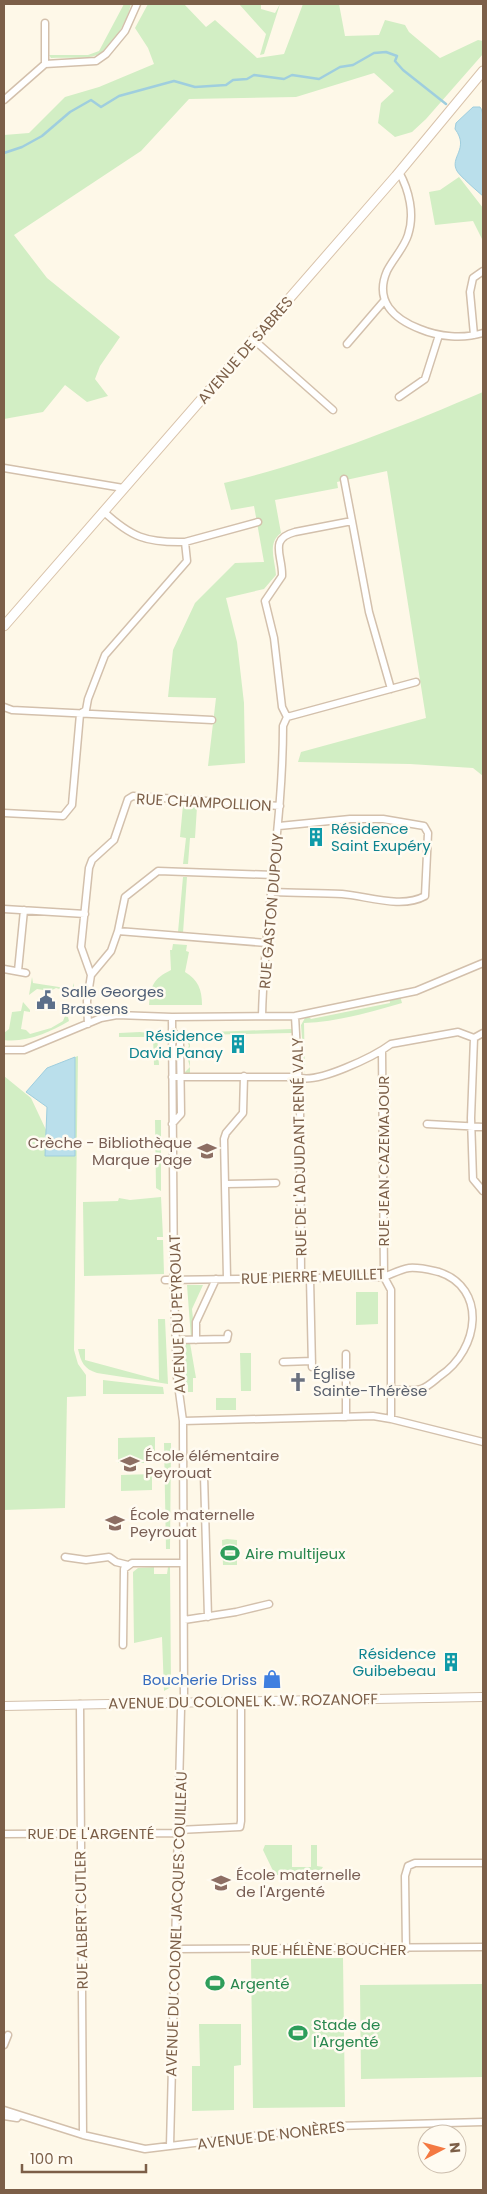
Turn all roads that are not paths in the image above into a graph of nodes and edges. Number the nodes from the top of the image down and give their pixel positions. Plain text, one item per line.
1 (137, 4) edge
2 (45, 23) dead end
3 (45, 64) junction
4 (483, 71) edge
5 (4, 100) edge
6 (399, 172) junction
7 (483, 272) edge
8 (384, 301) junction
9 (483, 333) edge
10 (474, 335) junction
11 (439, 336) junction
12 (254, 340) junction
13 (347, 344) dead end
14 (399, 397) dead end
15 (333, 410) dead end
16 (4, 468) edge
17 (344, 479) dead end
18 (123, 488) junction
19 (103, 511) junction
20 (352, 521) junction
21 (258, 522) dead end
22 (185, 542) junction
23 (6, 620) edge
24 (416, 682) dead end
25 (391, 688) junction
26 (4, 707) edge
27 (80, 714) junction
28 (287, 717) junction
29 (212, 720) dead end
30 (280, 806) junction
31 (4, 813) edge
32 (279, 826) junction
33 (274, 875) junction
34 (272, 892) junction
35 (4, 909) edge
36 (24, 910) junction
37 (85, 914) junction
38 (118, 931) junction
39 (267, 943) junction
40 (483, 963) edge
41 (4, 969) edge
42 (18, 971) junction
43 (26, 973) dead end
44 (91, 975) junction
45 (262, 1016) junction
46 (295, 1016) junction
47 (172, 1017) junction
48 (88, 1024) junction
49 (172, 1029) junction
50 (483, 1033) edge
51 (474, 1038) junction
52 (4, 1050) edge
53 (382, 1051) junction
54 (244, 1076) junction
55 (298, 1076) junction
56 (172, 1077) junction
57 (180, 1077) junction
58 (172, 1124) junction
59 (427, 1124) dead end
60 (472, 1126) junction
61 (483, 1127) edge
62 (276, 1183) dead end
63 (226, 1188) junction
64 (483, 1192) edge
65 (384, 1277) junction
66 (216, 1278) junction
67 (227, 1278) junction
68 (301, 1278) junction
69 (310, 1278) junction
70 (174, 1279) junction
71 (166, 1280) dead end
72 (228, 1334) dead end
73 (176, 1340) junction
74 (196, 1340) junction
75 (346, 1354) dead end
76 (282, 1362) dead end
77 (391, 1389) junction
78 (346, 1417) junction
79 (391, 1419) junction
80 (183, 1421) junction
81 (483, 1442) edge
82 (204, 1475) dead end
83 (64, 1557) dead end
84 (184, 1563) junction
85 (128, 1565) junction
86 (269, 1604) dead end
87 (208, 1617) junction
88 (184, 1620) junction
89 (123, 1645) dead end
90 (483, 1697) edge
91 (241, 1701) junction
92 (184, 1702) junction
93 (80, 1704) junction
94 (4, 1706) edge
95 (178, 1831) junction
96 (80, 1832) junction
97 (4, 1834) edge
98 (483, 1862) edge
99 (483, 1947) edge
100 (175, 1949) junction
101 (406, 1949) junction
102 (8, 2035) dead end
103 (4, 2045) edge
104 (4, 2110) edge
105 (4, 2116) edge
106 (32, 2120) junction
107 (483, 2122) edge
108 (84, 2135) junction
109 (170, 2146) junction

1 - 3 street
2 - 3 street
3 - 5 street
4 - 6 main road, AVENUE DE SABRES
6 - 8 street
6 - 12 main road, AVENUE DE SABRES
7 - 10 street
8 - 11 street
8 - 13 street
9 - 10 street
10 - 11 street
11 - 14 street
12 - 15 street
12 - 18 main road, AVENUE DE SABRES
16 - 18 street
17 - 20 street
18 - 19 main road, AVENUE DE SABRES
19 - 22 street
19 - 23 main road, AVENUE DE SABRES
20 - 25 street
20 - 28 street
21 - 22 street
22 - 27 street
24 - 25 street
25 - 28 street
26 - 27 street
27 - 29 street
27 - 31 street
28 - 30 street, RUE GASTON DUPOUY
30 - 32 street, RUE GASTON DUPOUY
30 - 37 street, RUE CHAMPOLLION
32 - 33 street, RUE GASTON DUPOUY
32 - 34 street
33 - 34 street, RUE GASTON DUPOUY
33 - 38 street
34 - 39 street, RUE GASTON DUPOUY
35 - 36 street
36 - 37 street
36 - 42 street
37 - 44 street, RUE CHAMPOLLION
38 - 39 street
38 - 44 street
39 - 45 street, RUE GASTON DUPOUY
40 - 46 street
41 - 42 street
42 - 43 street
44 - 48 street, RUE CHAMPOLLION
45 - 46 street
45 - 47 street
46 - 55 street, RUE DE L'ADJUDANT RENÉ VALY
47 - 48 street
47 - 49 street, AVENUE DU PEYROUAT
48 - 52 street
49 - 56 street, AVENUE DU PEYROUAT
49 - 57 street
50 - 51 street
51 - 53 street
51 - 60 street
53 - 55 street
53 - 65 street, RUE JEAN CAZEMAJOUR
54 - 55 street
54 - 57 street
54 - 63 street
55 - 68 street, RUE DE L'ADJUDANT RENÉ VALY
56 - 57 street
56 - 58 street, AVENUE DU PEYROUAT
57 - 58 street
58 - 70 street, AVENUE DU PEYROUAT
59 - 60 street
60 - 61 street
60 - 64 street
62 - 63 street
63 - 67 street
65 - 69 street, RUE PIERRE MEUILLET
65 - 77 street, RUE JEAN CAZEMAJOUR
65 - 77 street, RUE PIERRE MEUILLET
66 - 67 street, RUE PIERRE MEUILLET
66 - 70 street, RUE PIERRE MEUILLET
66 - 74 street
67 - 68 street, RUE PIERRE MEUILLET
68 - 69 street, RUE PIERRE MEUILLET
69 - 76 street
70 - 71 street, RUE PIERRE MEUILLET
70 - 73 street, AVENUE DU PEYROUAT
72 - 74 street
73 - 74 street
73 - 80 street, AVENUE DU PEYROUAT
75 - 78 street
77 - 79 street, RUE JEAN CAZEMAJOUR
78 - 79 street
78 - 80 street
79 - 81 street
80 - 84 street, AVENUE DU PEYROUAT
82 - 87 street
83 - 85 street
84 - 85 street
84 - 88 street, AVENUE DU PEYROUAT
85 - 89 street
86 - 87 street
87 - 88 street
88 - 92 street, AVENUE DU PEYROUAT
90 - 91 street, AVENUE DU COLONEL K. W. ROZANOFF
91 - 92 street, AVENUE DU COLONEL K. W. ROZANOFF
91 - 95 street, RUE DE L'ARGENTÉ
92 - 93 street, AVENUE DU COLONEL K. W. ROZANOFF
92 - 95 street, AVENUE DU COLONEL JACQUES COUILLEAU
93 - 94 street, AVENUE DU COLONEL K. W. ROZANOFF
93 - 96 street, RUE ALBERT CUTLER
95 - 96 street, RUE DE L'ARGENTÉ
95 - 100 street, AVENUE DU COLONEL JACQUES COUILLEAU
96 - 97 street, RUE DE L'ARGENTÉ
96 - 108 street, RUE ALBERT CUTLER
98 - 101 street
99 - 101 street, RUE HÉLÈNE BOUCHER
100 - 101 street, RUE HÉLÈNE BOUCHER
100 - 109 street, AVENUE DU COLONEL JACQUES COUILLEAU
102 - 103 street
104 - 106 street, AVENUE DE NONÈRES
105 - 106 street, AVENUE DE NONÈRES
106 - 108 street, AVENUE DE NONÈRES
107 - 109 street, AVENUE DE NONÈRES
108 - 109 street, AVENUE DE NONÈRES

